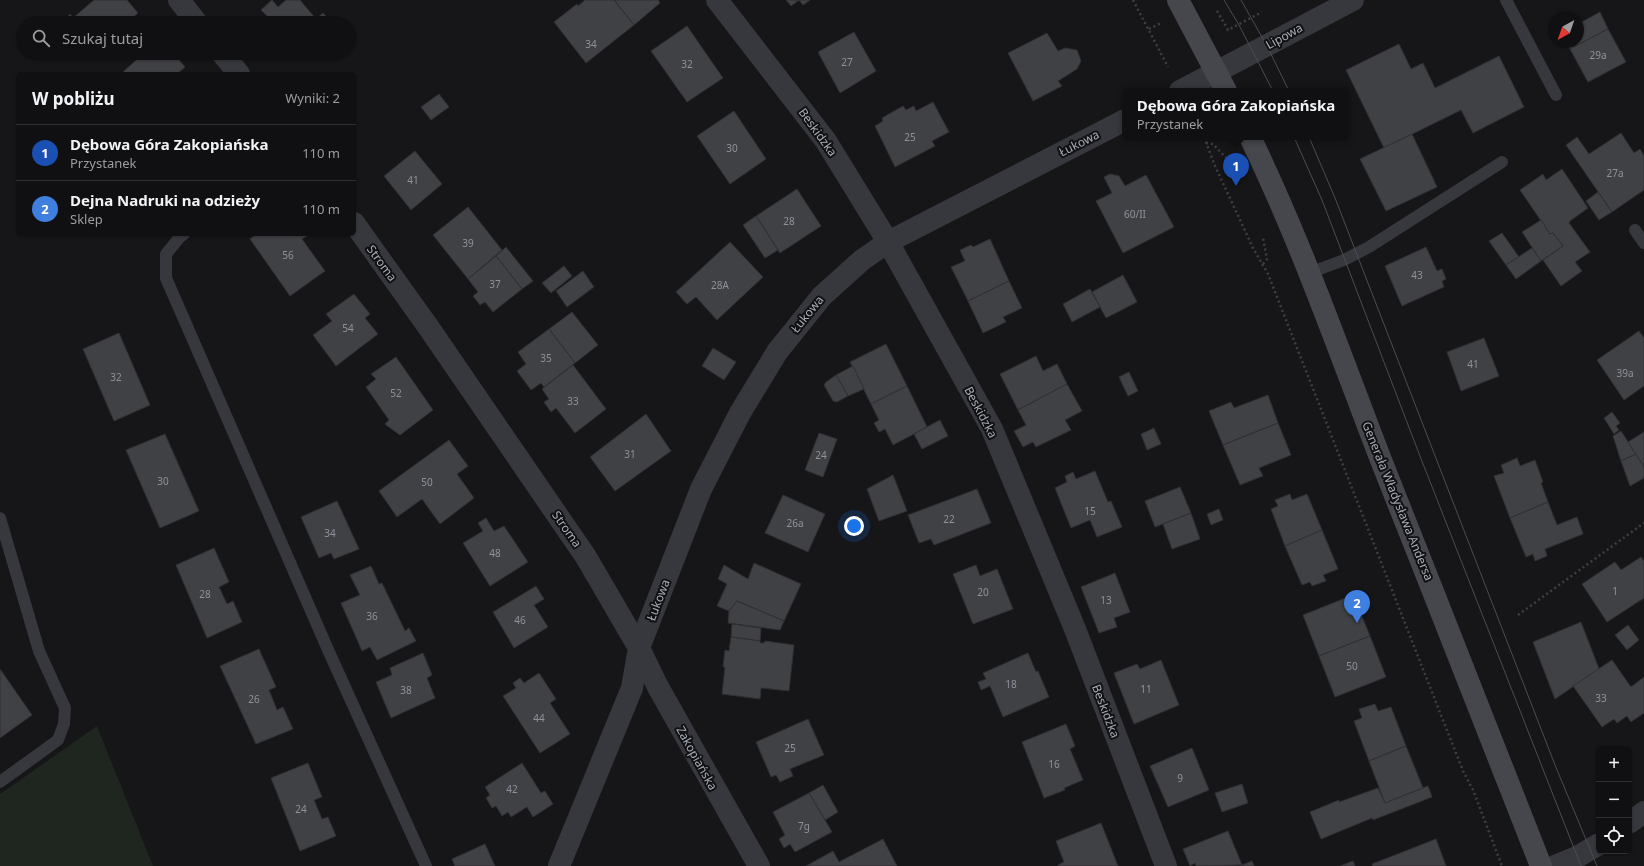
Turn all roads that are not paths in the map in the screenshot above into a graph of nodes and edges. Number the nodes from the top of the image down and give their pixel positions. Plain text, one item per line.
1 (179, 0) edge
2 (717, 0) edge
3 (1178, 0) edge
4 (1353, 0) edge
5 (1506, 0) edge
6 (192, 16) edge
7 (228, 60) edge
8 (237, 72) edge
9 (1221, 82) edge
10 (1194, 88) edge
11 (1556, 96) dead end
12 (1122, 122) edge
13 (1251, 140) edge
14 (1502, 162) dead end
15 (356, 227) edge
16 (1635, 230) dead end
17 (181, 236) edge
18 (888, 242) junction
19 (1644, 243) edge
20 (1309, 273) junction
21 (0, 518) edge
22 (639, 648) junction
23 (0, 782) edge
24 (1644, 812) edge
25 (1632, 821) edge
26 (1596, 846) edge
27 (426, 866) edge
28 (559, 866) edge
29 (759, 866) edge
30 (1166, 866) edge
31 (1541, 866) edge
32 (1555, 866) edge

1 - 6 street
2 - 18 street, Beskidzka
3 - 9 main road
4 - 9 street, Lipowa
5 - 11 lane
7 - 8 street
9 - 10 street
12 - 18 street, Łukowa
13 - 20 main road, Generała Władysława Andersa
14 - 20 lane
15 - 22 street, Stroma
16 - 19 lane
17 - 27 lane
18 - 22 street, Łukowa
18 - 30 street, Beskidzka
20 - 31 main road, Generała Władysława Andersa
21 - 23 lane
22 - 28 street
22 - 29 street, Zakopiańska
24 - 25 street
26 - 32 street

